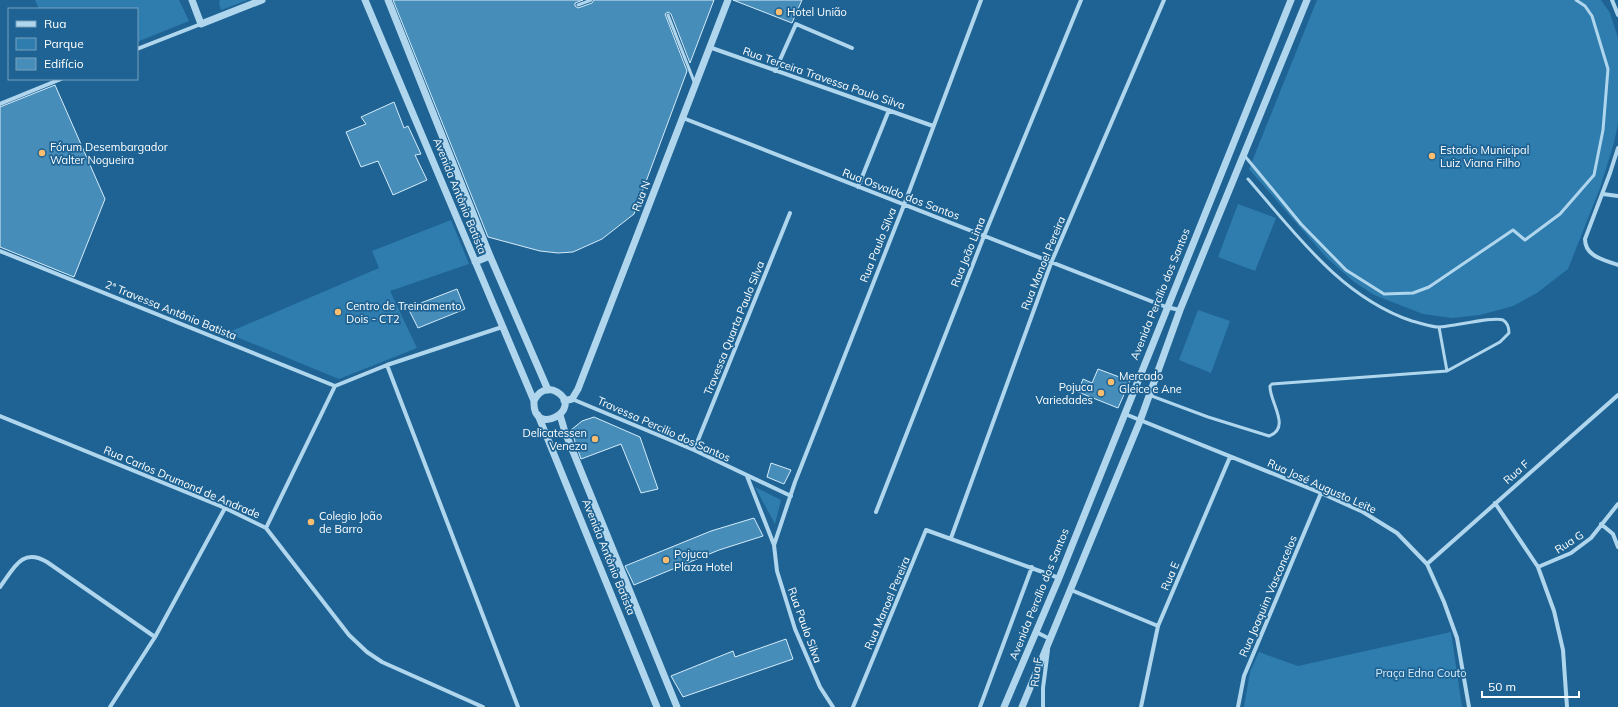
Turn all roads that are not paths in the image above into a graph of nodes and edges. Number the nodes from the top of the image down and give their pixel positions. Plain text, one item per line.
1 (192, 0) edge
2 (262, 0) edge
3 (365, 0) edge
4 (388, 0) edge
5 (591, 0) edge
6 (728, 0) edge
7 (981, 0) edge
8 (1081, 0) edge
9 (1164, 0) edge
10 (1291, 0) edge
11 (1308, 0) edge
12 (1576, 0) edge
13 (1612, 0) edge
14 (578, 5) dead end
15 (668, 15) dead end
16 (1618, 15) edge
17 (202, 24) junction
18 (710, 47) junction
19 (852, 48) dead end
20 (138, 49) edge
21 (775, 71) junction
22 (59, 80) edge
23 (695, 85) junction
24 (0, 104) edge
25 (889, 110) junction
26 (684, 118) junction
27 (933, 126) junction
28 (1618, 148) edge
29 (1244, 155) junction
30 (1248, 179) dead end
31 (858, 187) junction
32 (1216, 187) junction
33 (1229, 192) junction
34 (1602, 194) junction
35 (1618, 196) edge
36 (904, 205) junction
37 (790, 213) dead end
38 (984, 236) junction
39 (0, 250) edge
40 (490, 256) junction
41 (475, 262) junction
42 (1051, 262) junction
43 (1618, 266) edge
44 (1166, 307) junction
45 (1180, 310) junction
46 (502, 326) junction
47 (1439, 327) junction
48 (387, 365) junction
49 (1447, 371) junction
50 (335, 386) junction
51 (548, 390) junction
52 (1149, 395) junction
53 (1618, 395) edge
54 (572, 399) junction
55 (534, 401) junction
56 (564, 401) junction
57 (1125, 414) junction
58 (538, 415) junction
59 (560, 415) junction
60 (0, 416) edge
61 (1140, 421) junction
62 (694, 450) junction
63 (1230, 457) junction
64 (747, 476) junction
65 (1321, 493) junction
66 (791, 496) junction
67 (1495, 503) junction
68 (1618, 504) edge
69 (225, 508) junction
70 (876, 512) dead end
71 (1602, 524) junction
72 (266, 528) junction
73 (951, 538) junction
74 (774, 545) junction
75 (1618, 547) edge
76 (1427, 564) junction
77 (1032, 567) junction
78 (1538, 567) junction
79 (1059, 578) junction
80 (0, 586) edge
81 (1071, 590) junction
82 (1158, 626) junction
83 (1036, 632) junction
84 (155, 637) junction
85 (1050, 639) junction
86 (110, 707) edge
87 (483, 707) edge
88 (518, 707) edge
89 (658, 707) edge
90 (677, 707) edge
91 (833, 707) edge
92 (853, 707) edge
93 (980, 707) edge
94 (1004, 707) edge
95 (1022, 707) edge
96 (1043, 707) edge
97 (1141, 707) edge
98 (1238, 707) edge
99 (1469, 707) edge
100 (1567, 707) edge

1 - 17 street
2 - 17 street
3 - 41 street, Avenida Antônio Batista
4 - 40 street, Avenida Antônio Batista
5 - 14 lane
6 - 18 street, Rua N
7 - 27 street, Rua Paulo Silva
8 - 38 street, Rua João Lima
9 - 42 street, Rua Manoel Pereira
10 - 32 street, Avenida Percílio dos Santos
11 - 29 street
12 - 29 lane
13 - 16 street
15 - 23 lane
17 - 20 street
18 - 21 street, Rua Terceira Travessa Paulo Silva
18 - 23 street, Rua N
19 - 21 street
21 - 25 street, Rua Terceira Travessa Paulo Silva
22 - 24 street
23 - 26 street, Rua N
25 - 27 street, Rua Terceira Travessa Paulo Silva
25 - 31 street
26 - 31 street, Rua Osvaldo dos Santos
26 - 54 street, Rua N
27 - 36 street, Rua Paulo Silva
28 - 34 street
29 - 33 street
30 - 47 lane
31 - 36 street, Rua Osvaldo dos Santos
32 - 33 street
32 - 44 street, Avenida Percílio dos Santos
33 - 45 street
34 - 35 street
34 - 43 street
36 - 38 street, Rua Osvaldo dos Santos
36 - 66 street, Rua Paulo Silva
37 - 62 street, Travessa Quarta Paulo Silva
38 - 42 street, Rua Osvaldo dos Santos
38 - 70 street, Rua João Lima
39 - 50 street, 2ª Travessa Antônio Batista
40 - 41 street
40 - 51 street, Avenida Antônio Batista
41 - 46 street, Avenida Antônio Batista
42 - 44 street, Rua Osvaldo dos Santos
42 - 73 street, Rua Manoel Pereira
44 - 45 street, Rua Osvaldo dos Santos
44 - 57 street, Avenida Percílio dos Santos
45 - 52 street
46 - 48 street
46 - 55 street, Avenida Antônio Batista
47 - 49 lane
47 - 49 lane
48 - 50 street
48 - 88 street
49 - 52 lane
50 - 72 street
51 - 55 street
51 - 56 street
52 - 61 street
53 - 67 street, Rua F
54 - 56 street
54 - 62 street, Travessa Percilio dos Santos
55 - 58 street, Avenida Antônio Batista
56 - 59 street
57 - 61 street, Rua José Augusto Leite
57 - 79 street, Avenida Percílio dos Santos
58 - 59 street
58 - 89 street, Avenida Antônio Batista
59 - 90 street, Avenida Antônio Batista
60 - 69 street, Rua Carlos Drumond de Andrade
61 - 63 street, Rua José Augusto Leite
61 - 81 street
62 - 64 street, Travessa Percilio dos Santos
63 - 65 street, Rua José Augusto Leite
63 - 82 street, Rua E
64 - 66 street
64 - 74 street, Rua Paulo Silva
65 - 76 street, Rua José Augusto Leite
65 - 98 street, Rua Joaquim Vasconcelos
66 - 74 street, Rua Paulo Silva
67 - 76 street, Rua F
67 - 78 street
68 - 71 street, Rua G
69 - 72 street, Rua Carlos Drumond de Andrade
69 - 84 street
71 - 75 street
71 - 78 street, Rua G
72 - 87 street, Rua Carlos Drumond de Andrade
73 - 77 street, Rua Manoel Pereira
73 - 92 street, Rua Manoel Pereira
74 - 91 street, Rua Paulo Silva
76 - 99 street, Rua José Augusto Leite
77 - 79 street, Rua Manoel Pereira
77 - 93 street
78 - 100 street
79 - 83 street, Avenida Percílio dos Santos
80 - 84 street
81 - 82 street
81 - 85 street
82 - 97 street, Rua E
83 - 85 street
83 - 94 street, Avenida Percílio dos Santos
84 - 86 street
85 - 95 street
85 - 96 street, Rua F

